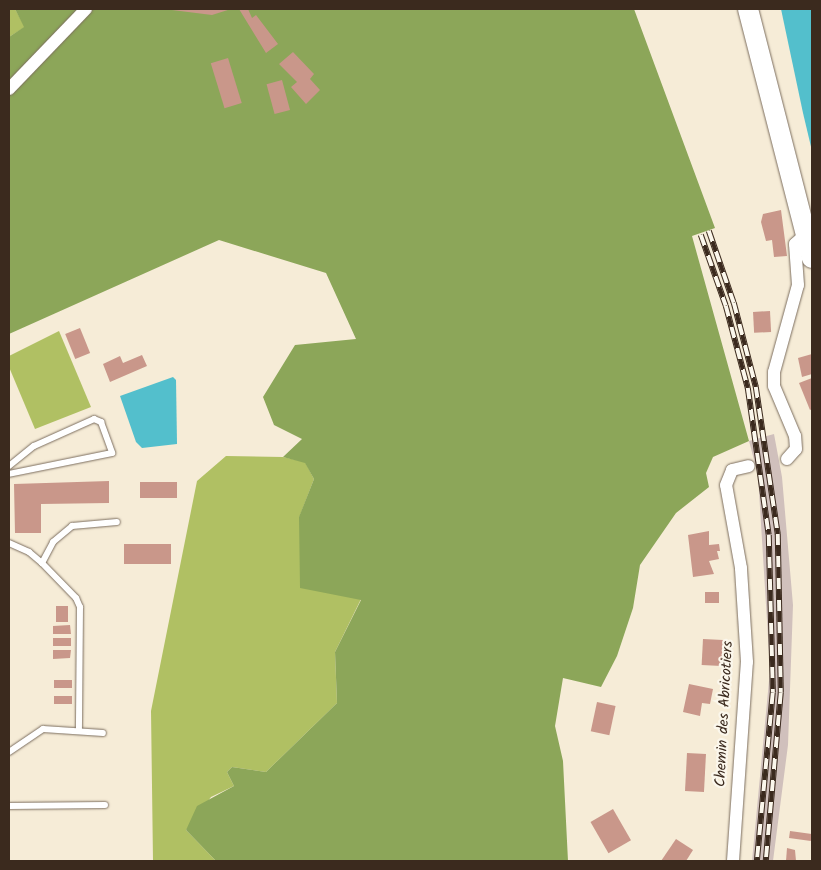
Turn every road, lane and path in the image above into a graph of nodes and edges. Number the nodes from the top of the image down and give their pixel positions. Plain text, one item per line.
1 (86, 9) edge
2 (748, 9) edge
3 (9, 89) edge
4 (806, 234) junction
5 (812, 258) edge
6 (787, 458) dead end
7 (9, 466) edge
8 (749, 466) dead end
9 (9, 474) edge
10 (117, 522) dead end
11 (9, 543) edge
12 (42, 563) junction
13 (79, 729) junction
14 (103, 733) dead end
15 (9, 752) edge
16 (105, 805) dead end
17 (9, 806) edge
18 (733, 861) edge

1 - 3 street
2 - 4 main road
4 - 5 main road
4 - 6 street
7 - 9 lane
8 - 18 street, Chemin des Abricotiers
10 - 12 lane
11 - 12 lane
12 - 13 lane
13 - 14 lane
13 - 15 lane
16 - 17 lane

